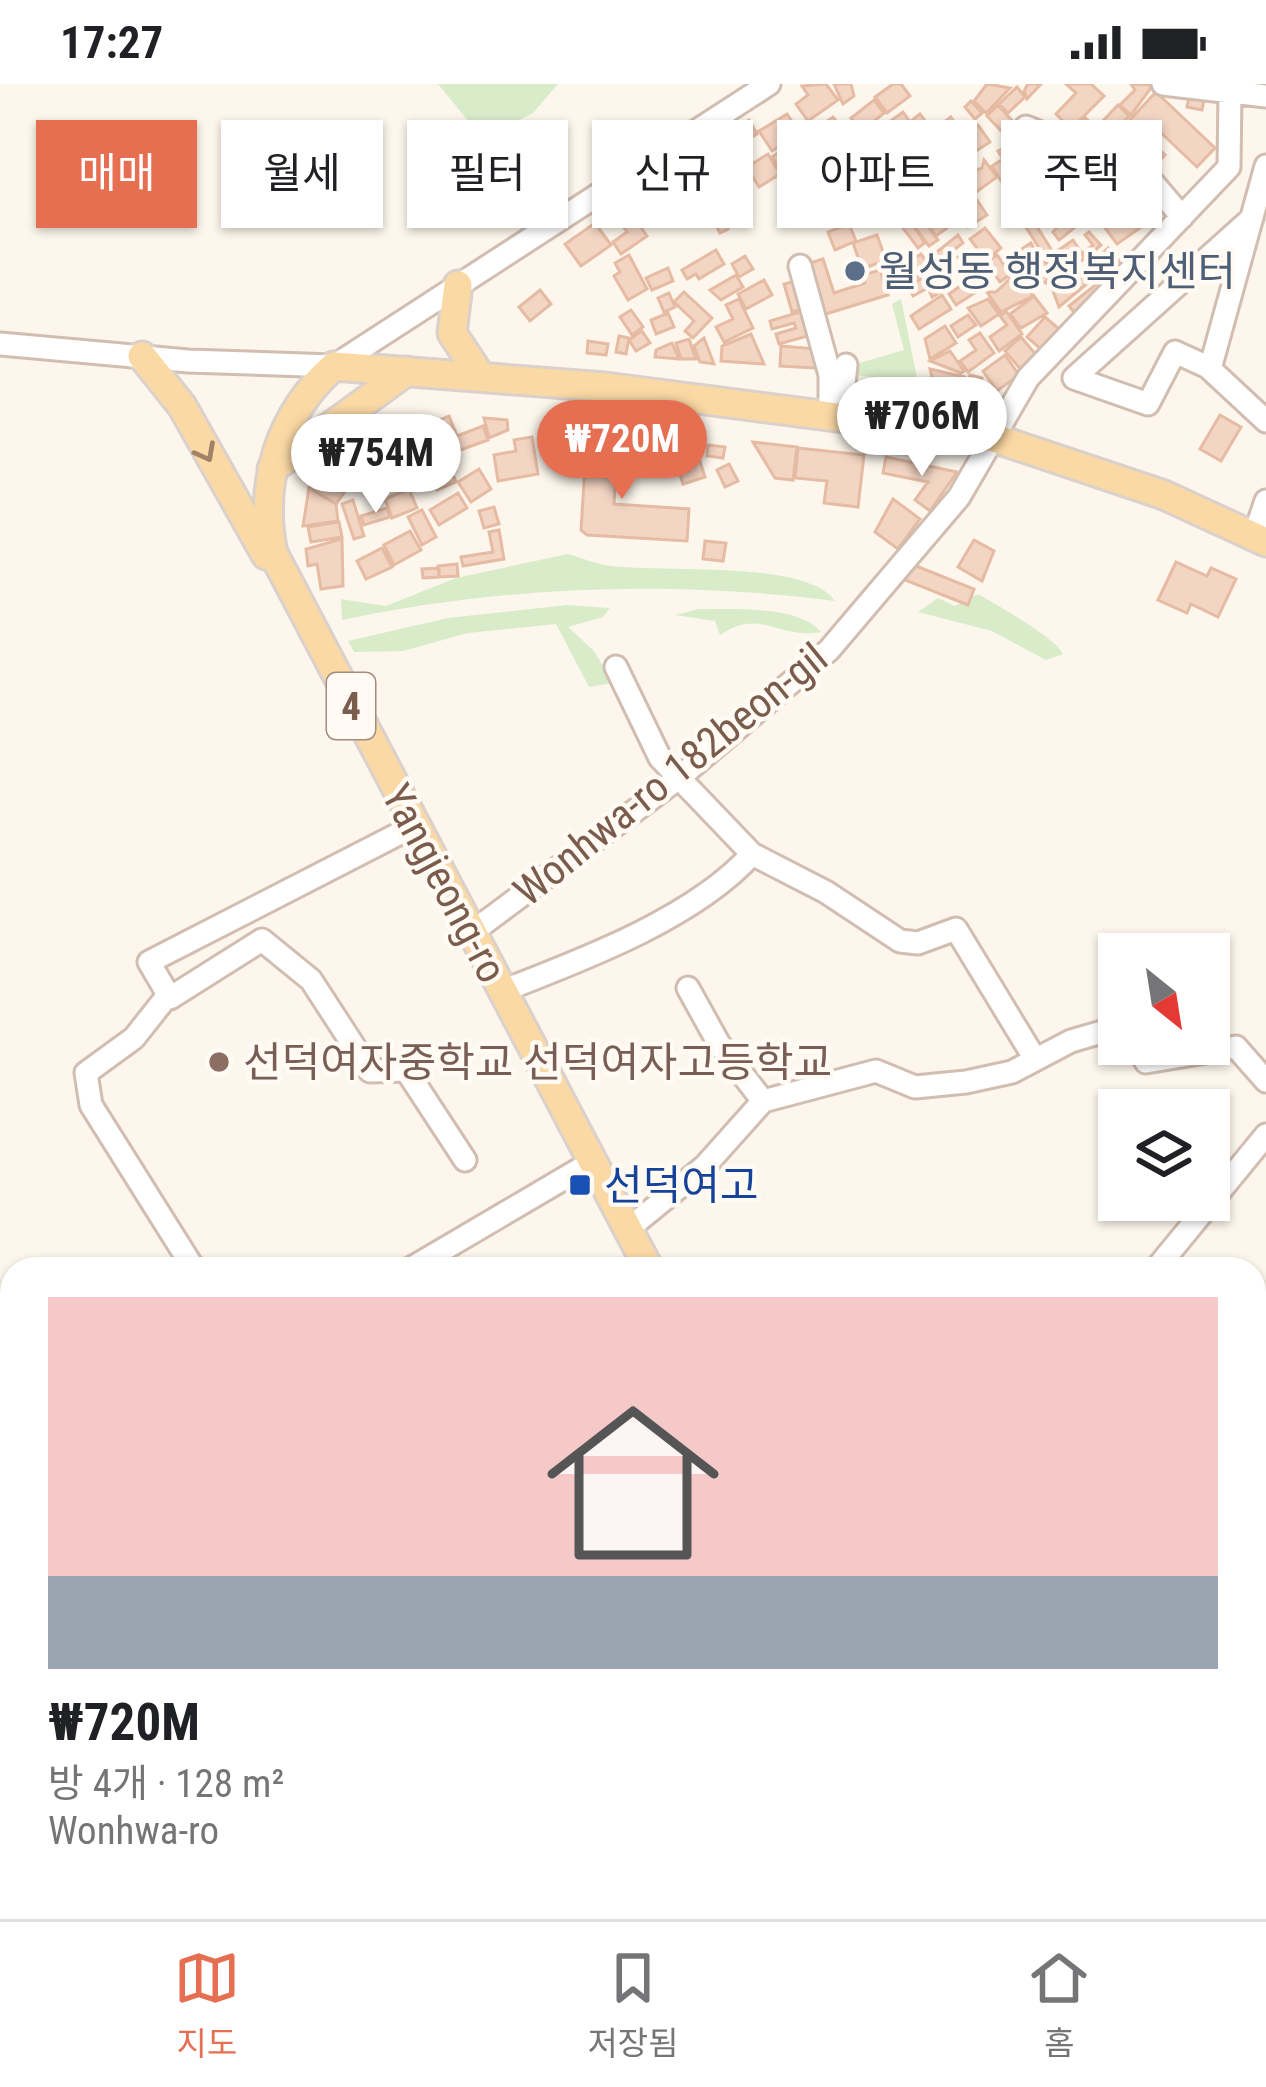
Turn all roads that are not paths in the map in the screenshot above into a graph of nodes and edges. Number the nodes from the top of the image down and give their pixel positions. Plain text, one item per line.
1 (770, 84) edge
2 (1163, 84) edge
3 (1230, 91) junction
4 (1266, 96) edge
5 (1266, 166) edge
6 (1162, 193) edge
7 (1182, 217) junction
8 (1252, 218) junction
9 (800, 266) dead end
10 (458, 285) junction
11 (0, 330) edge
12 (0, 344) edge
13 (142, 356) junction
14 (207, 359) junction
15 (846, 364) dead end
16 (334, 366) junction
17 (1210, 368) junction
18 (407, 371) junction
19 (481, 377) junction
20 (835, 417) junction
21 (1266, 421) edge
22 (991, 437) junction
23 (272, 470) junction
24 (1266, 501) edge
25 (1260, 539) edge
26 (285, 583) junction
27 (616, 668) dead end
28 (680, 777) junction
29 (414, 826) junction
30 (752, 854) junction
31 (471, 933) junction
32 (688, 988) dead end
33 (502, 991) junction
34 (168, 994) junction
35 (1098, 1033) edge
36 (1230, 1048) edge
37 (1035, 1059) junction
38 (1266, 1082) edge
39 (763, 1102) junction
40 (1266, 1135) edge
41 (465, 1160) dead end
42 (592, 1162) junction
43 (627, 1230) junction
44 (186, 1257) edge
45 (430, 1257) edge
46 (642, 1257) edge
47 (1166, 1257) edge

1 - 10 street
2 - 3 street
3 - 4 street
3 - 7 street, Wonhwa-ro 182beon-gil
5 - 8 street
6 - 7 street
7 - 22 street, Wonhwa-ro 182beon-gil
8 - 17 street
8 - 17 street
9 - 20 street
10 - 16 street
10 - 19 main road
11 - 14 street
12 - 13 street
13 - 14 street
13 -> 26 main road
14 - 16 street
15 - 20 street
16 - 18 main road
16 - 23 main road, Yangjeong-ro / 4
17 - 21 street
18 - 19 main road
18 - 23 main road
19 - 20 main road
20 - 22 main road
22 - 25 main road
22 - 28 street, Wonhwa-ro 182beon-gil
23 - 26 main road, Yangjeong-ro / 4
24 - 25 street
26 - 29 main road, Yangjeong-ro / 4
27 - 28 street
28 - 30 street
28 - 31 street, Wonhwa-ro 182beon-gil
29 - 31 main road, Yangjeong-ro / 4
29 - 34 street
30 - 33 street
30 - 37 street
31 - 33 main road, Yangjeong-ro / 4
32 - 39 street
33 - 42 main road, Yangjeong-ro / 4
34 - 41 street
34 - 44 street
35 - 37 street
36 - 38 street
37 - 39 street
39 - 43 street
40 - 47 street
42 - 43 main road, Yangjeong-ro / 4
42 - 45 street
43 - 46 main road, Yangjeong-ro / 4

